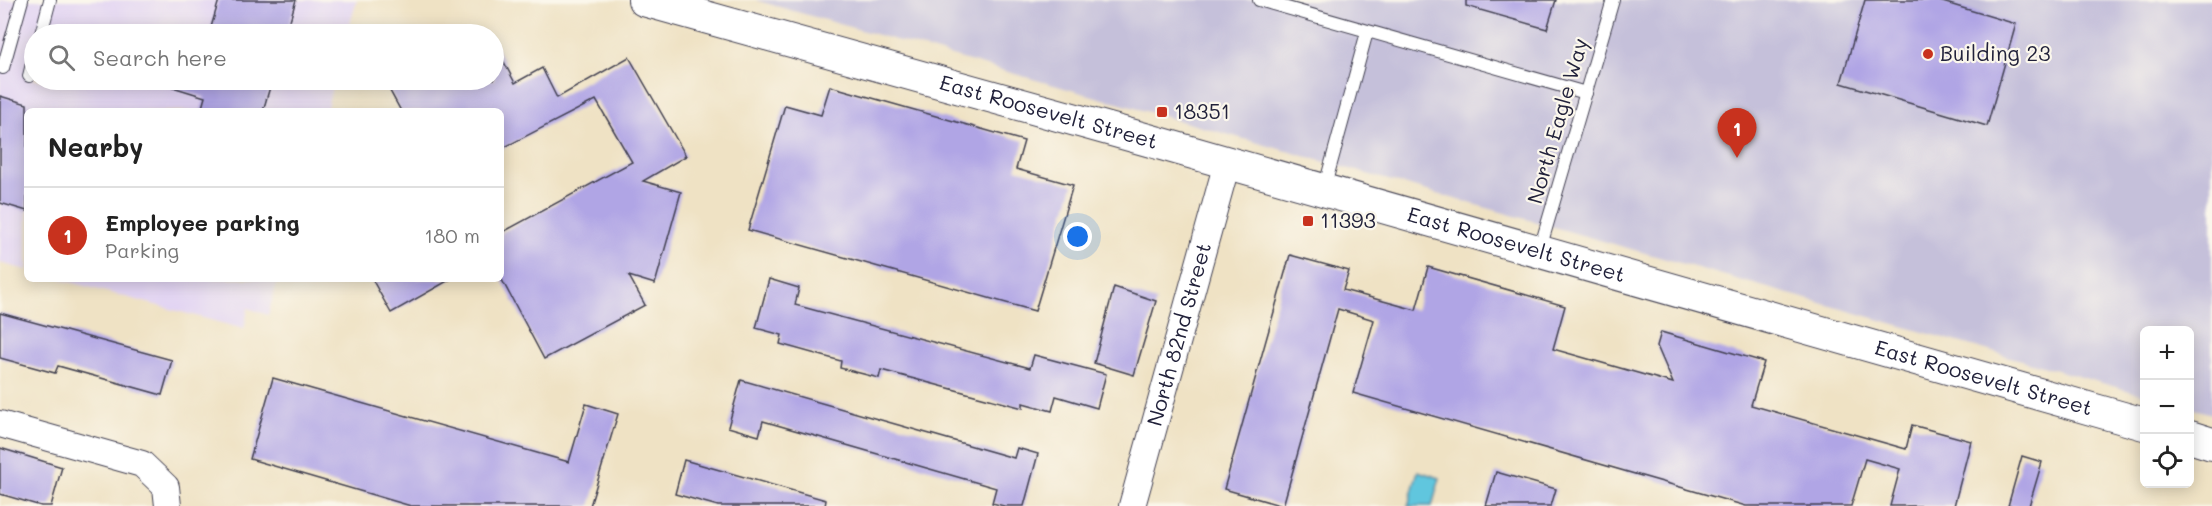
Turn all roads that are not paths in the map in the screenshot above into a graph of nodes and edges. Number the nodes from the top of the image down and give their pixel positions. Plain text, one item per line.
1 (22, 0) edge
2 (51, 0) edge
3 (644, 0) edge
4 (1259, 0) edge
5 (1613, 0) edge
6 (43, 24) edge
7 (1366, 32) junction
8 (3, 68) dead end
9 (1586, 93) junction
10 (1227, 163) junction
11 (1323, 191) junction
12 (1539, 252) junction
13 (2140, 423) edge
14 (0, 424) edge
15 (2194, 438) edge
16 (2212, 444) edge
17 (168, 506) edge
18 (1132, 506) edge

1 - 8 lane
2 - 6 lane
3 - 10 street, East Roosevelt Street
4 - 7 lane
5 - 9 lane, North Eagle Way
7 - 9 lane
7 - 11 lane
9 - 12 lane, North Eagle Way
10 - 11 street, East Roosevelt Street
10 - 18 street, North 82nd Street
11 - 12 street, East Roosevelt Street
12 - 13 street, East Roosevelt Street
14 - 17 street
15 - 16 street

